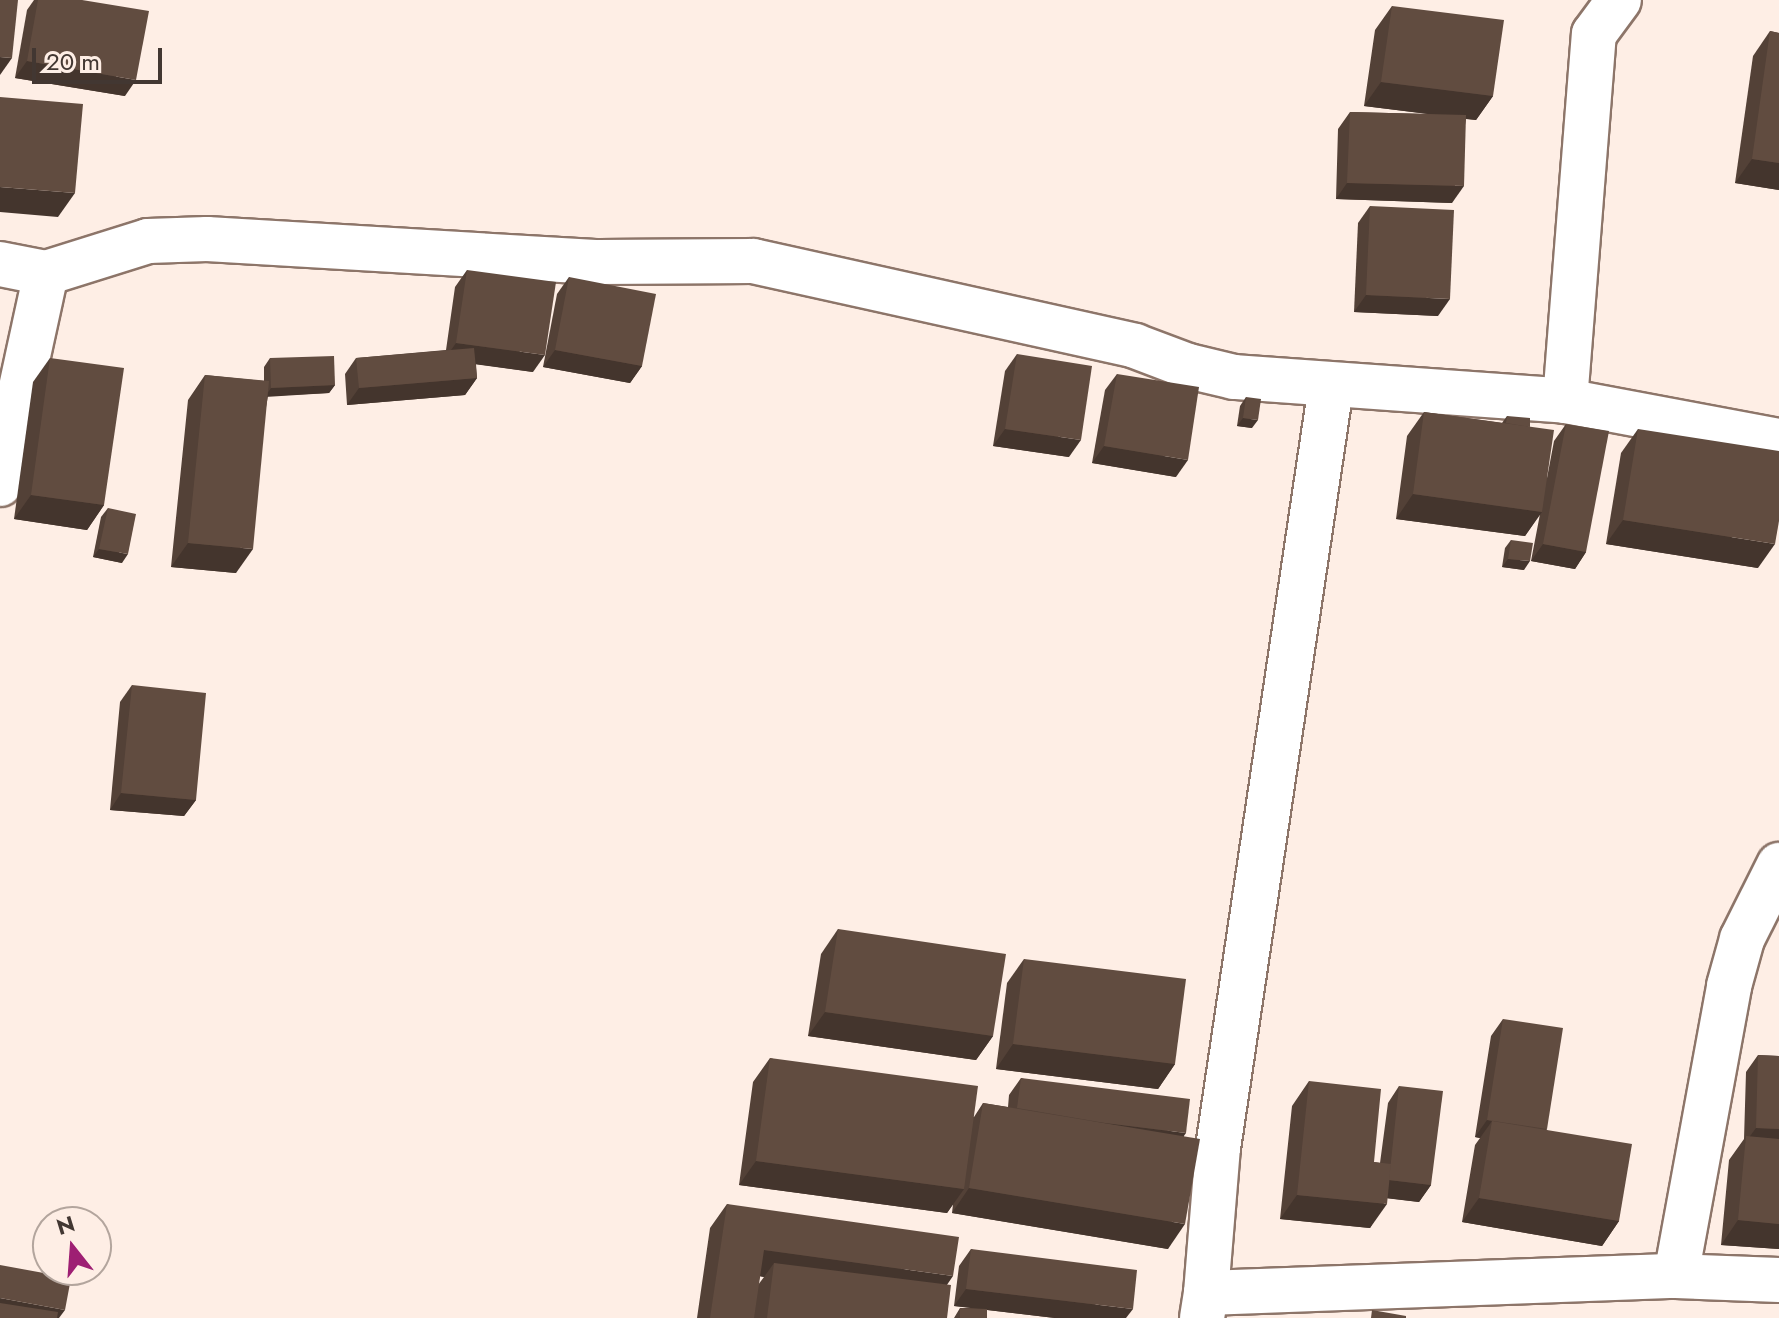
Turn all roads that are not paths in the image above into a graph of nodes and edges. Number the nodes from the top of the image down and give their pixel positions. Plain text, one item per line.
1 (1619, 0) edge
2 (0, 264) edge
3 (46, 273) junction
4 (1331, 386) junction
5 (1565, 401) junction
6 (1779, 441) edge
7 (0, 484) edge
8 (1779, 865) edge
9 (1676, 1276) junction
10 (1779, 1280) edge
11 (1204, 1306) edge

1 - 5 street
2 - 3 street
3 - 4 street
3 - 7 street
4 - 5 street
4 - 11 street
5 - 6 street
8 - 9 street
9 - 10 street
9 - 11 street

